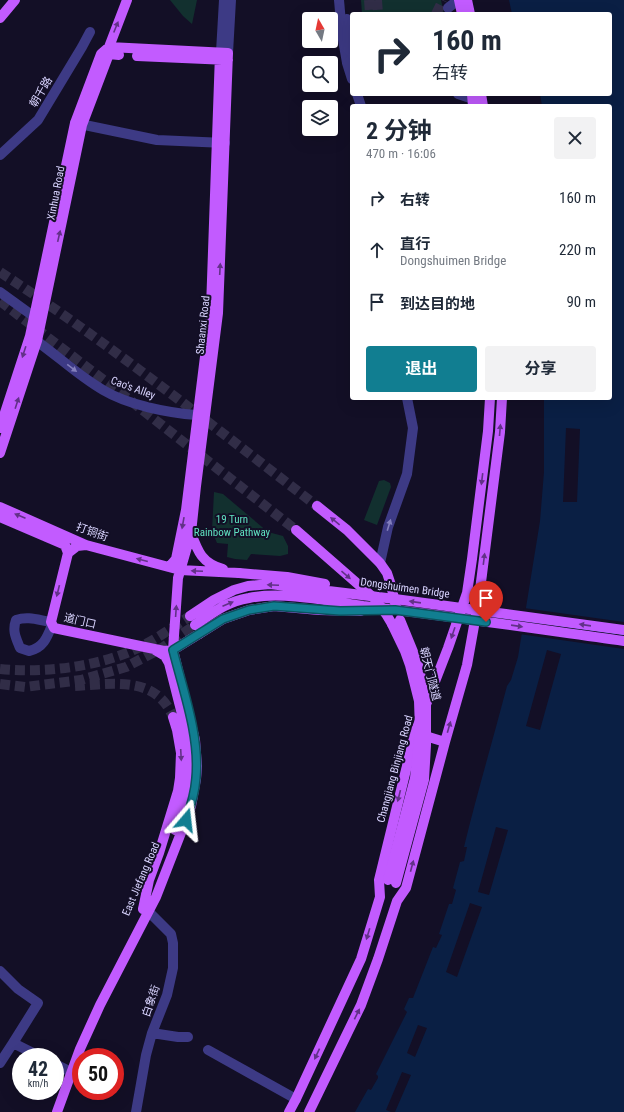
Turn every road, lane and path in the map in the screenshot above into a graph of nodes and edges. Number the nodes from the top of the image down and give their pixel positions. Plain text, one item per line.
1 (15, 0) edge
2 (127, 0) edge
3 (224, 0) edge
4 (231, 0) edge
5 (339, 0) edge
6 (345, 0) edge
7 (459, 0) edge
8 (467, 0) edge
9 (448, 8) dead end
10 (462, 12) edge
11 (470, 12) edge
12 (0, 18) edge
13 (90, 32) dead end
14 (350, 36) edge
15 (109, 50) junction
16 (224, 56) junction
17 (350, 62) edge
18 (464, 96) edge
19 (477, 100) edge
20 (78, 124) junction
21 (222, 143) junction
22 (0, 155) edge
23 (0, 292) edge
24 (38, 320) junction
25 (33, 339) junction
26 (407, 400) edge
27 (490, 400) edge
28 (502, 400) edge
29 (197, 415) junction
30 (0, 428) edge
31 (0, 453) edge
32 (317, 506) tunnel mouth
33 (0, 507) edge
34 (0, 517) edge
35 (296, 530) tunnel mouth
36 (191, 533) junction
37 (86, 545) junction
38 (68, 553) junction
39 (380, 563) junction
40 (169, 567) junction
41 (212, 568) junction
42 (180, 570) junction
43 (396, 599) junction
44 (396, 622) junction
45 (195, 625) junction
46 (624, 630) edge
47 (624, 641) edge
48 (155, 650) junction
49 (173, 650) junction
50 (173, 717) tunnel mouth
51 (415, 733) junction
52 (445, 742) junction
53 (392, 881) junction
54 (380, 897) junction
55 (397, 901) junction
56 (146, 910) junction
57 (0, 971) edge
58 (152, 1033) junction
59 (188, 1037) dead end
60 (13, 1043) junction
61 (23, 1048) edge
62 (208, 1050) dead end
63 (0, 1063) edge
64 (64, 1068) edge
65 (69, 1071) junction
66 (296, 1099) junction
67 (51, 1112) edge
68 (57, 1112) edge
69 (136, 1112) edge
70 (289, 1112) edge
71 (309, 1112) edge

1 - 12 main road
15 -> 2 main road, Xinhua Road
3 - 16 street, Shaanxi Road
4 - 16 street, Shaanxi Road
5 - 17 street
6 - 14 street
7 - 9 street
7 - 10 main road
8 - 11 main road
13 - 22 street, 朝千路
15 - 16 main road
15 - 20 main road, Xinhua Road
16 - 21 main road, Shaanxi Road
18 - 19 street
20 - 21 street
20 - 24 main road, Xinhua Road
21 - 29 main road, Shaanxi Road
36 -> 21 main road, Shaanxi Road
23 - 24 street
24 - 25 main road, Xinhua Road
25 -> 29 street, Cao's Alley
25 -> 30 main road, Xinhua Road
31 -> 25 main road, Xinhua Road
39 -> 26 street
27 -> 51 main road, Changjiang Binjiang Road
52 -> 28 main road
29 -> 40 main road, Shaanxi Road
39 -> 32 main road, 朝天门隧道
37 -> 33 main road, 打铜街
34 - 38 main road, 打铜街
35 -> 44 main road, 朝天门隧道
36 - 41 main road
36 - 42 main road, Shaanxi Road
37 - 38 main road
40 -> 37 main road, 打铜街
38 -> 48 main road, 道门口
39 - 44 main road, 朝天门隧道
40 - 42 main road, 打铜街
41 -> 42 main road, 打铜街
41 - 43 main road, 打铜街, bridge
49 -> 42 main road, Shaanxi Road
43 -> 45 main road, Dongshuimen Bridge, bridge
46 -> 43 main road, Dongshuimen Bridge, bridge
44 - 53 main road, 朝天门隧道, bridge
45 -> 47 main road, Dongshuimen Bridge, bridge
45 - 49 main road
48 - 49 main road, 道门口
48 - 56 main road, East Jiefang Road
49 - 56 main road, East Jiefang Road
50 -> 56 main road
51 - 52 main road
51 -> 54 main road, Changjiang Binjiang Road
55 -> 52 main road
53 - 54 main road, 朝天门隧道
53 - 55 main road, 朝天门隧道
54 - 55 main road
54 -> 66 main road, Changjiang Binjiang Road
71 -> 55 main road
56 - 58 street, 白象街
56 - 65 main road, East Jiefang Road
57 - 60 street
58 - 59 street
58 - 69 street, 白象街
60 - 61 street
60 - 63 street
62 - 66 street
64 - 65 street
65 - 67 main road, East Jiefang Road
65 - 68 main road, East Jiefang Road
66 - 70 main road, Changjiang Binjiang Road

